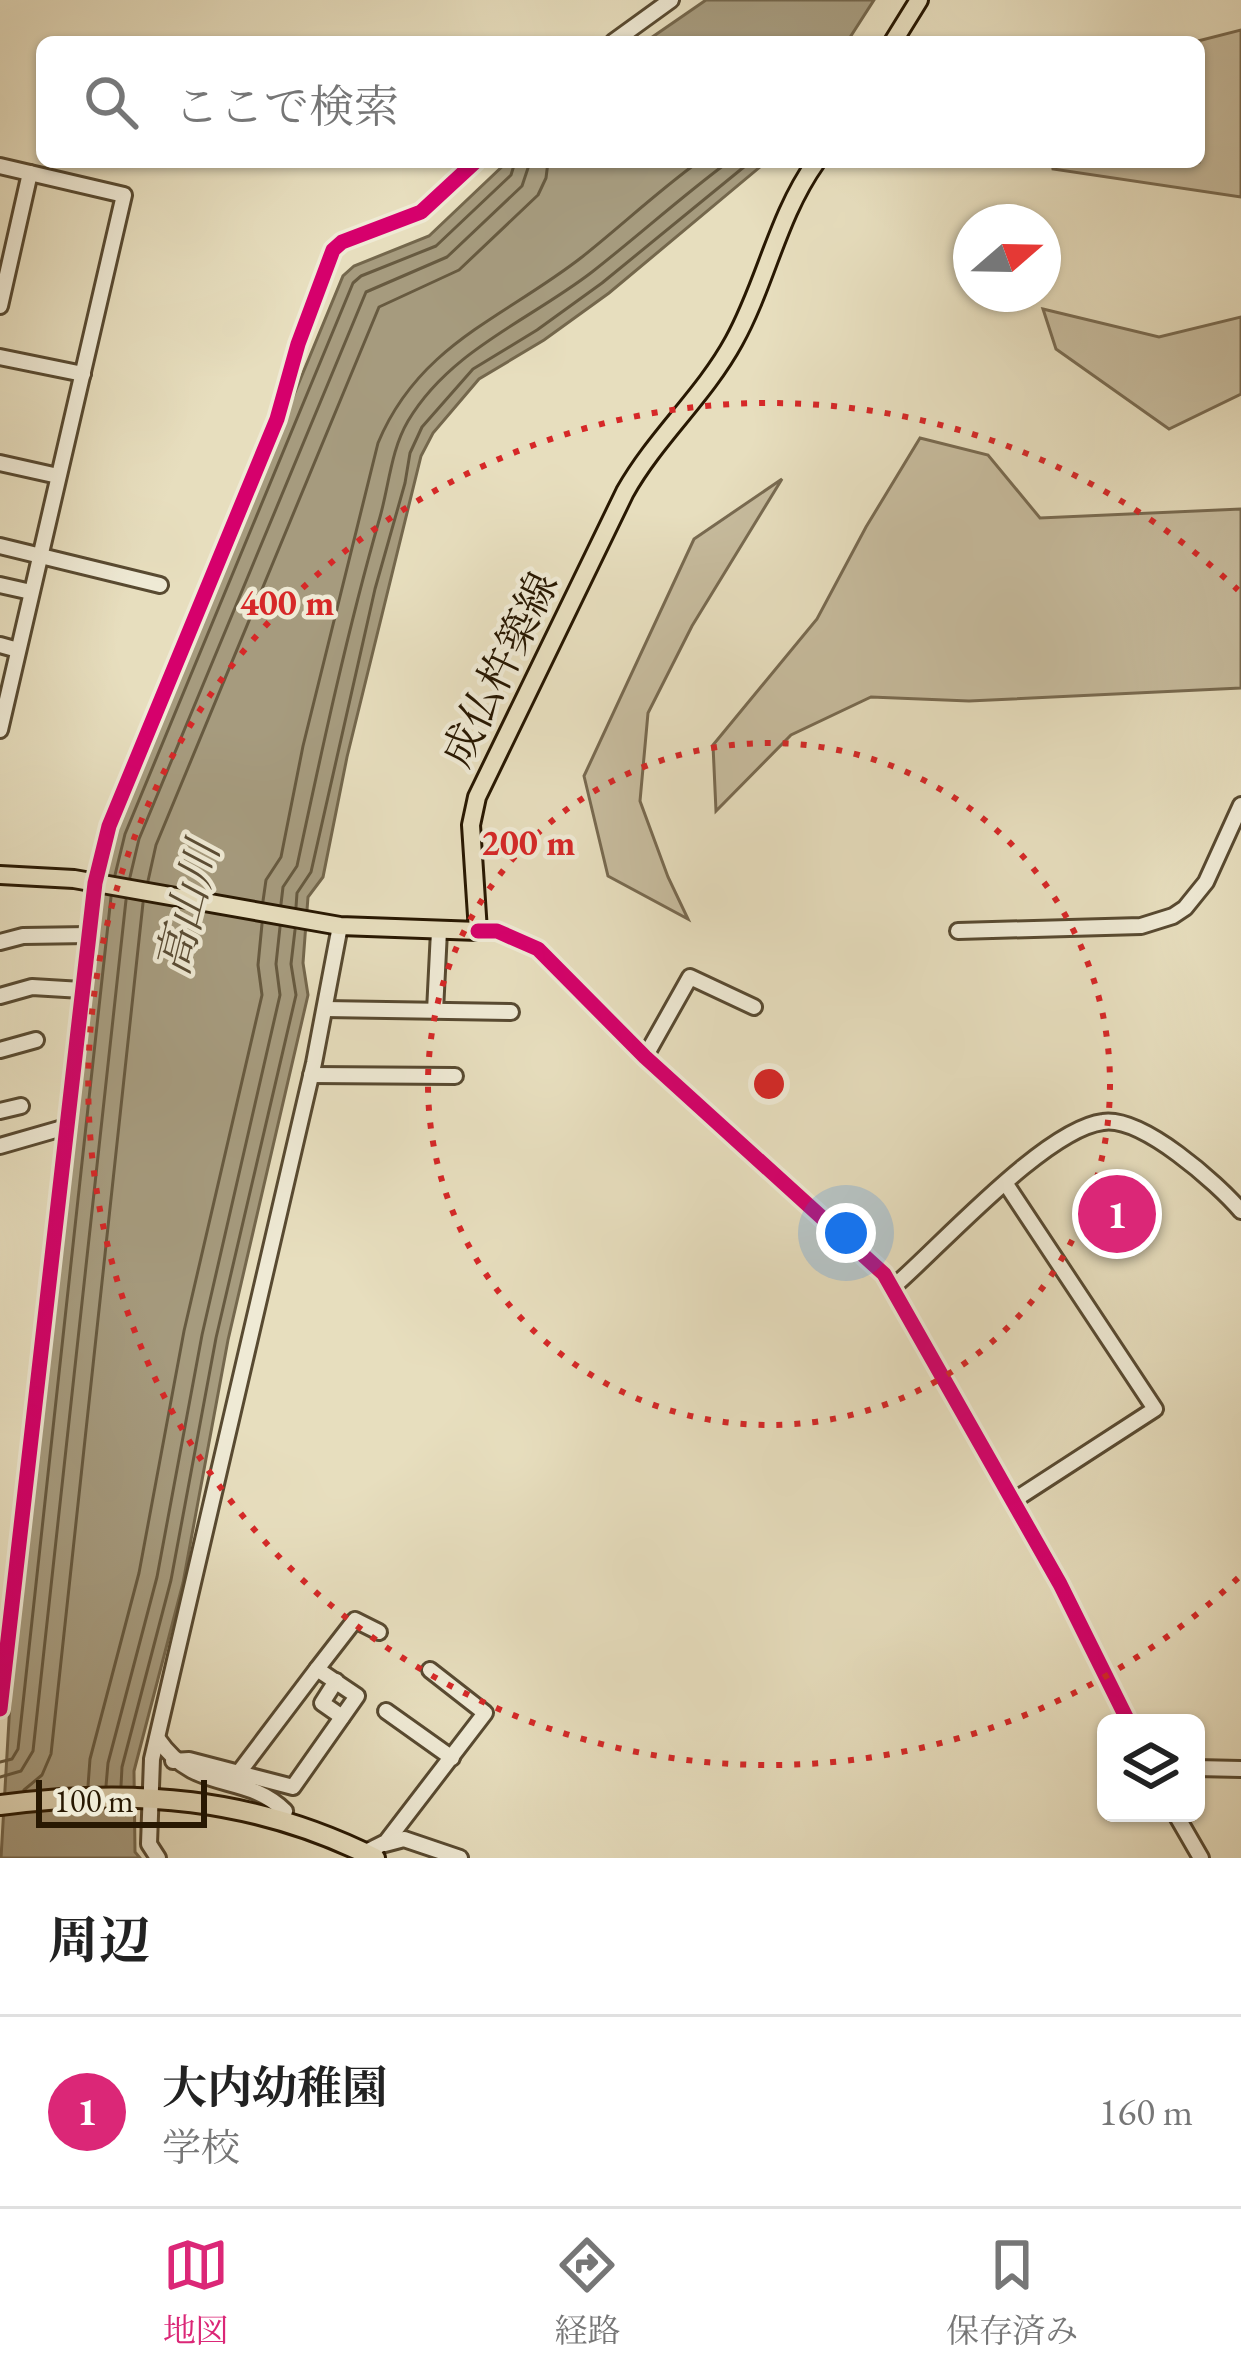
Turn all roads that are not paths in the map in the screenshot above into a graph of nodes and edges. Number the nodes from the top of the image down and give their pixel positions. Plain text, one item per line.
1 (671, 0) edge
2 (919, 0) edge
3 (621, 36) edge
4 (897, 36) edge
5 (0, 166) edge
6 (469, 168) edge
7 (812, 168) edge
8 (30, 173) junction
9 (0, 306) edge
10 (0, 357) edge
11 (82, 374) junction
12 (0, 463) edge
13 (58, 476) junction
14 (0, 546) edge
15 (39, 557) junction
16 (0, 584) edge
17 (160, 584) dead end
18 (32, 592) junction
19 (0, 645) edge
20 (18, 650) junction
21 (0, 730) edge
22 (1241, 805) edge
23 (0, 874) edge
24 (94, 883) junction
25 (340, 926) junction
26 (439, 931) junction
27 (478, 931) junction
28 (958, 931) dead end
29 (88, 935) junction
30 (0, 942) edge
31 (82, 990) junction
32 (0, 996) edge
33 (754, 1007) dead end
34 (325, 1009) junction
35 (435, 1011) junction
36 (511, 1012) dead end
37 (36, 1040) dead end
38 (0, 1050) edge
39 (645, 1057) junction
40 (311, 1075) junction
41 (455, 1076) dead end
42 (21, 1106) dead end
43 (0, 1112) edge
44 (66, 1127) junction
45 (0, 1146) edge
46 (1006, 1184) junction
47 (1241, 1211) edge
48 (892, 1288) junction
49 (1013, 1501) junction
50 (379, 1632) dead end
51 (4, 1636) edge
52 (317, 1669) junction
53 (430, 1670) dead end
54 (335, 1681) junction
55 (0, 1709) edge
56 (386, 1711) dead end
57 (1125, 1714) edge
58 (342, 1717) junction
59 (158, 1739) junction
60 (452, 1759) junction
61 (173, 1761) junction
62 (1205, 1768) edge
63 (1241, 1769) edge
64 (240, 1771) junction
65 (150, 1797) junction
66 (0, 1805) edge
67 (281, 1821) junction
68 (1180, 1822) edge
69 (370, 1855) edge
70 (158, 1858) edge
71 (460, 1858) edge
72 (1201, 1858) edge

1 - 3 street
2 - 4 main road
5 - 8 street
6 - 24 street
7 - 27 main road, 成仏杵築線
8 - 9 street
8 - 11 street
10 - 11 street
11 - 13 street
12 - 13 street
13 - 15 street
14 - 15 street
15 - 17 street
15 - 18 street
16 - 18 street
18 - 20 street
19 - 20 street
20 - 21 street
22 - 28 street
23 - 24 main road
24 - 25 main road
24 - 29 street
25 - 26 main road
25 - 34 street
26 - 27 main road
26 - 35 street
27 - 39 street
29 - 30 street
29 - 31 street
31 - 32 street
31 - 44 street
33 - 39 street
34 - 35 street
34 - 40 street
35 - 36 street
37 - 38 street
39 - 48 street
40 - 41 street
40 - 59 street
42 - 43 street
44 - 45 street
44 - 51 street
46 - 47 street
46 - 48 street
46 - 49 street
48 - 49 street
49 - 57 street
50 - 52 street
51 - 55 street
52 - 54 street
52 - 64 street
53 - 60 street
54 - 58 street
54 - 58 street
56 - 60 street
58 - 64 street
59 - 61 street
59 - 65 street
60 - 69 street
61 - 64 street
61 - 67 street
62 - 63 street
65 - 66 highway
65 - 67 highway
65 - 70 street
67 - 69 highway
68 - 72 street
69 - 71 street

